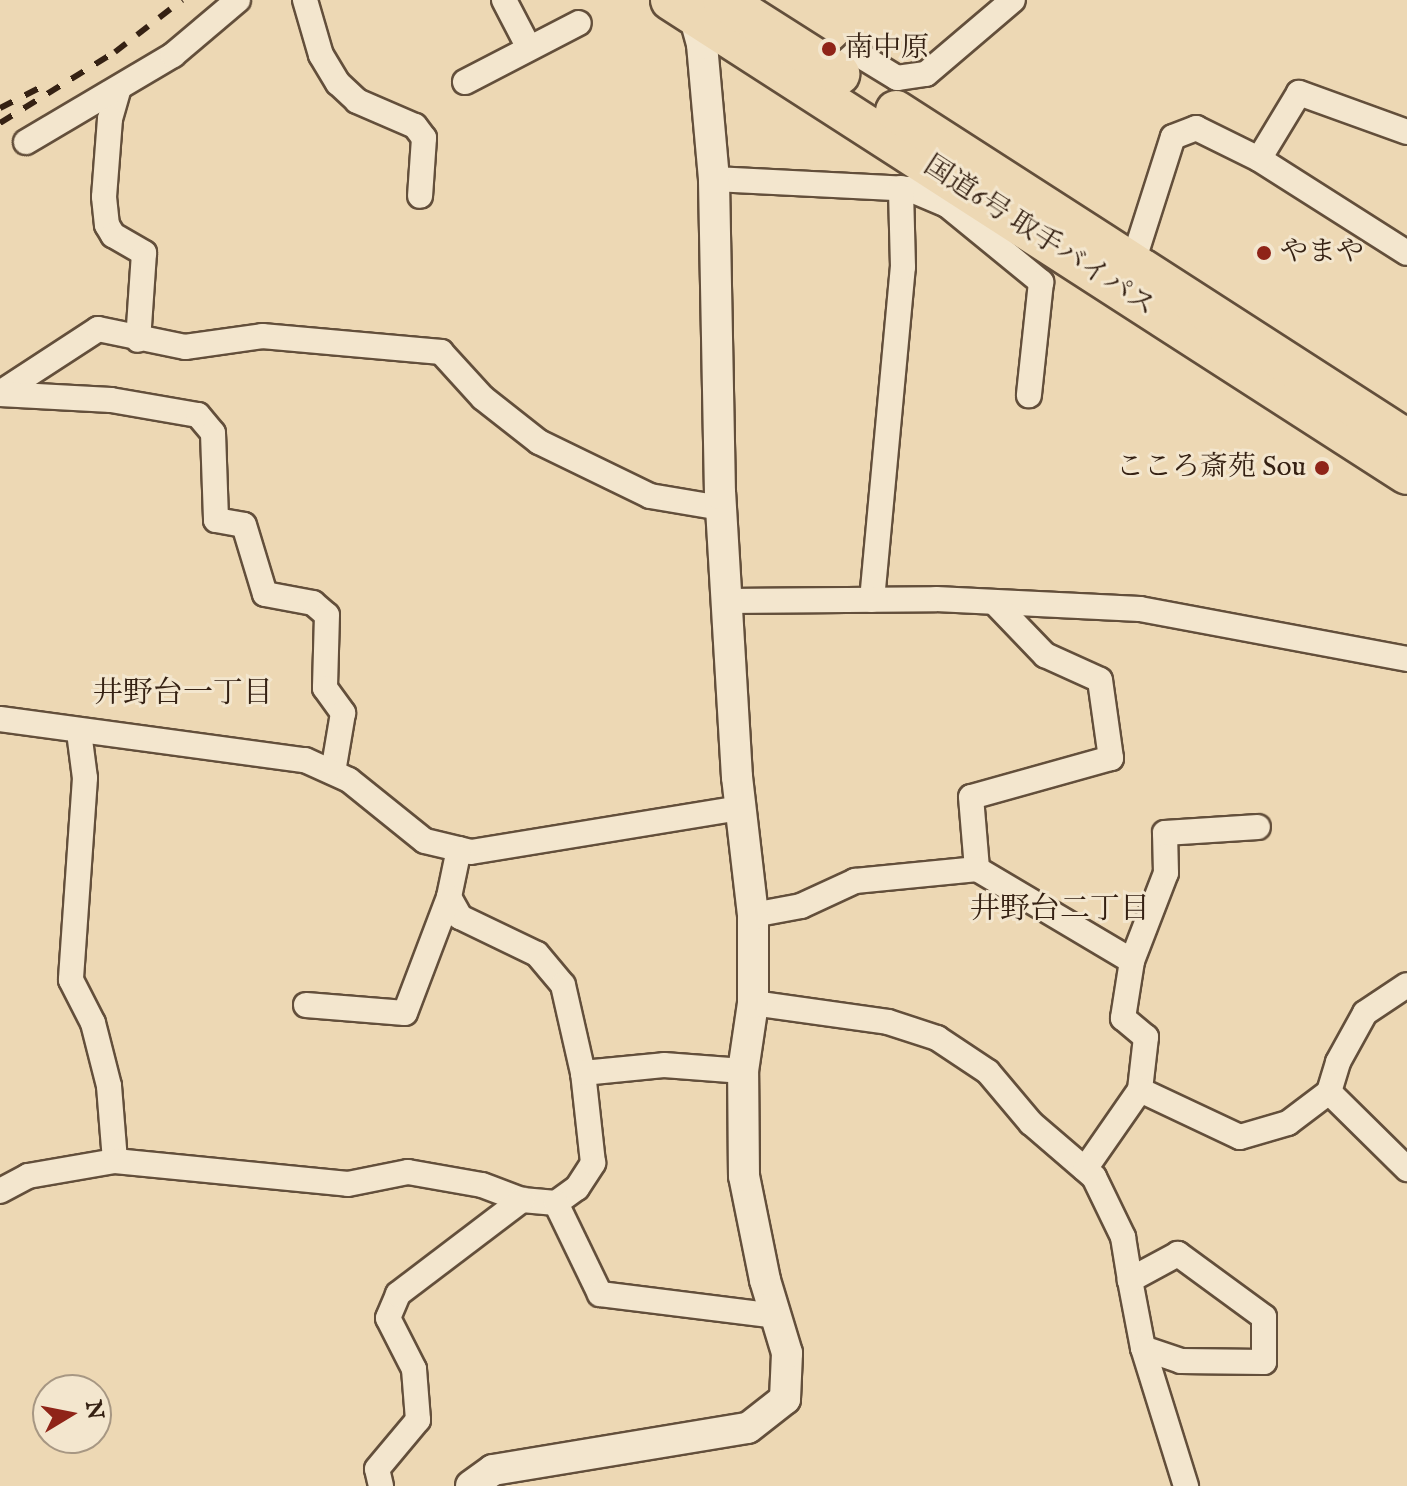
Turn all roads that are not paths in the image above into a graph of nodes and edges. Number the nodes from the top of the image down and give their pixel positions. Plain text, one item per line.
1 (238, 0) edge
2 (305, 0) edge
3 (504, 0) edge
4 (1013, 0) edge
5 (695, 4) edge
6 (579, 23) dead end
7 (529, 48) junction
8 (835, 72) junction
9 (465, 82) dead end
10 (118, 91) junction
11 (1407, 131) edge
12 (26, 142) dead end
13 (1259, 159) junction
14 (714, 179) junction
15 (901, 188) junction
16 (420, 196) dead end
17 (953, 196) junction
18 (1407, 253) edge
19 (1133, 262) junction
20 (138, 340) junction
21 (0, 393) edge
22 (1029, 395) dead end
23 (1407, 440) edge
24 (1407, 474) edge
25 (721, 508) junction
26 (872, 600) junction
27 (727, 601) junction
28 (994, 602) junction
29 (1407, 659) edge
30 (0, 719) edge
31 (79, 732) junction
32 (333, 772) junction
33 (741, 808) junction
34 (1258, 827) dead end
35 (459, 849) junction
36 (977, 869) junction
37 (449, 897) junction
38 (753, 915) junction
39 (1132, 961) junction
40 (1407, 985) edge
41 (753, 1003) junction
42 (306, 1005) dead end
43 (743, 1071) junction
44 (583, 1073) junction
45 (1140, 1090) junction
46 (1329, 1092) junction
47 (115, 1161) junction
48 (1085, 1169) junction
49 (1407, 1169) edge
50 (0, 1191) edge
51 (522, 1200) junction
52 (556, 1203) junction
53 (1130, 1280) junction
54 (776, 1316) junction
55 (1143, 1348) junction
56 (381, 1486) edge
57 (471, 1486) edge
58 (1186, 1486) edge

1 - 10 street
2 - 16 street
3 - 7 street
4 - 8 street
5 - 8 highway, 国道6号 取手バイパス
5 - 14 street
5 - 17 highway, 国道6号 取手バイパス
6 - 7 street
7 - 9 street
8 - 19 highway, 国道6号 取手バイパス
10 - 12 street
10 - 20 street
11 - 13 street
13 - 18 street
13 - 19 street
14 - 15 street
14 - 25 street
15 - 17 street
15 - 26 street
17 - 22 street
17 - 24 highway, 国道6号 取手バイパス
19 - 23 highway, 国道6号 取手バイパス
20 - 21 street
20 - 25 street
21 - 32 street
25 - 27 street
26 - 27 street
26 - 28 street
27 - 33 street
28 - 29 street
28 - 36 street
30 - 31 street
31 - 32 street
31 - 47 street
32 - 35 street
33 - 35 street
33 - 38 street
34 - 39 street
35 - 37 street
36 - 38 street
36 - 39 street
37 - 42 street
37 - 44 street
38 - 41 street
39 - 45 street
40 - 46 street
41 - 43 street
41 - 48 street
43 - 44 street
43 - 54 street
44 - 52 street
45 - 46 street
45 - 48 street
46 - 49 street
47 - 50 street
47 - 51 street
48 - 53 street
51 - 52 street
51 - 56 street
52 - 54 street
53 - 55 street
53 - 55 street
54 - 57 street
55 - 58 street

